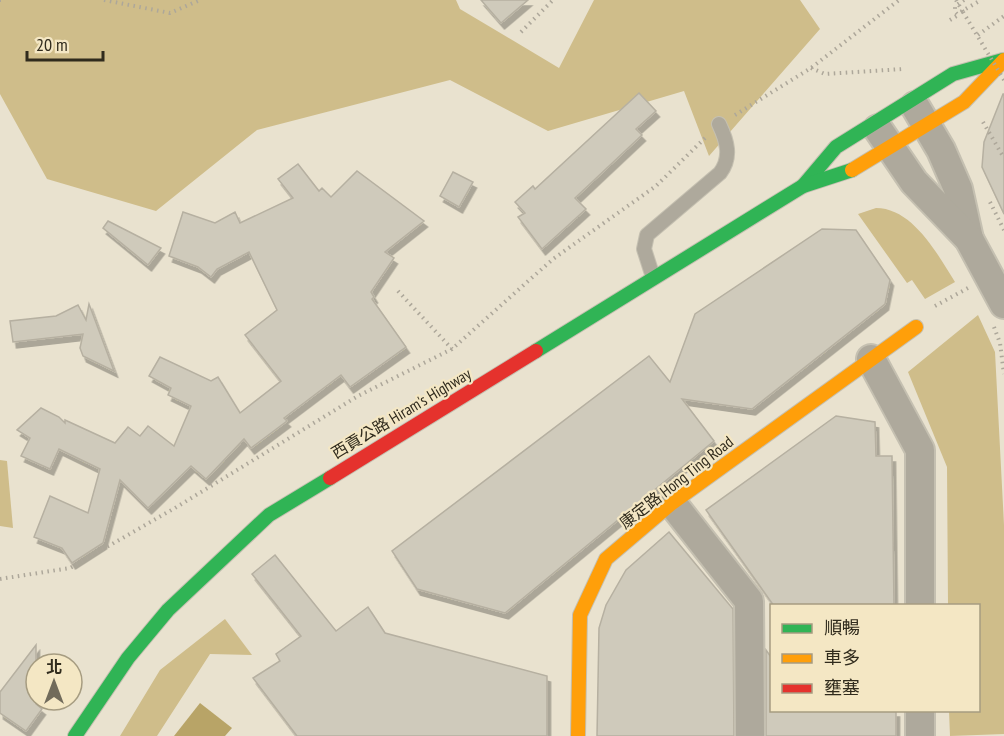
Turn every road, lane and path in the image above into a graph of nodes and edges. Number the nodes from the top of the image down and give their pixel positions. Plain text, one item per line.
1 (104, 0) edge
2 (200, 0) edge
3 (553, 0) edge
4 (898, 0) edge
5 (982, 0) edge
6 (957, 2) edge
7 (963, 12) junction
8 (521, 32) dead end
9 (1004, 60) edge
10 (811, 68) junction
11 (906, 69) dead end
12 (1004, 80) edge
13 (911, 100) junction
14 (982, 120) dead end
15 (874, 123) junction
16 (719, 124) junction
17 (927, 125) junction
18 (890, 148) junction
19 (1004, 158) edge
20 (803, 186) junction
21 (969, 239) junction
22 (654, 279) junction
23 (973, 284) dead end
24 (398, 291) dead end
25 (1004, 304) edge
26 (926, 314) dead end
27 (916, 327) dead end
28 (452, 349) junction
29 (871, 359) junction
30 (672, 503) junction
31 (0, 579) edge
32 (920, 604) edge
33 (920, 712) edge
34 (75, 736) edge
35 (578, 736) edge
36 (750, 736) edge
37 (920, 736) edge

1 - 2 path
3 - 8 path
4 - 10 path
5 - 6 path
5 - 7 path
6 - 7 path
7 - 12 path, bridge
9 - 13 main road, 西貢公路 Hiram's Highway
9 - 17 main road, 西貢公路 Hiram's Highway
10 - 11 path
10 - 16 path
13 - 15 main road, 西貢公路 Hiram's Highway
13 - 17 street
14 - 19 path
15 - 18 street
15 - 20 main road, 西貢公路 Hiram's Highway
16 - 22 lane
16 - 28 path
17 - 18 main road, 西貢公路 Hiram's Highway
17 - 21 street
18 - 20 main road, 西貢公路 Hiram's Highway
18 - 21 street
20 - 22 main road, 西貢公路 Hiram's Highway
21 - 25 street
22 - 34 main road, 西貢公路 Hiram's Highway
23 - 26 path
24 - 28 path
27 - 29 main road, 康定路 Hong Ting Road
28 - 31 path
29 - 30 main road, 康定路 Hong Ting Road
29 - 32 street
30 - 35 main road, 康定路 Hong Ting Road
30 - 36 street
33 - 37 street

